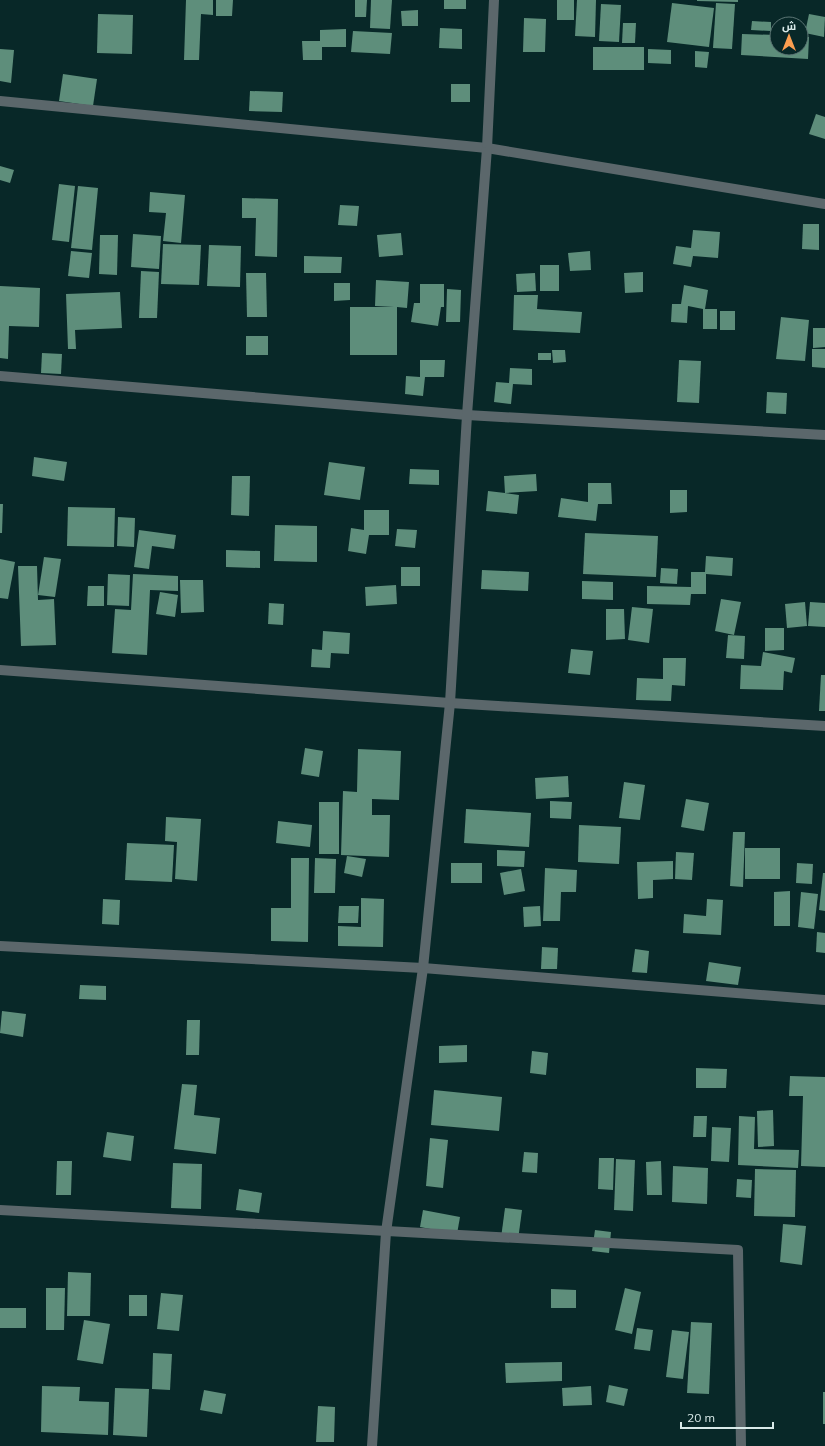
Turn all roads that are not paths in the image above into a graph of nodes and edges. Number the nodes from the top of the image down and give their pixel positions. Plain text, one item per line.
1 (494, 0) edge
2 (0, 101) edge
3 (487, 148) junction
4 (825, 204) edge
5 (0, 376) edge
6 (467, 415) junction
7 (825, 435) edge
8 (0, 670) edge
9 (450, 703) junction
10 (825, 726) edge
11 (0, 946) edge
12 (423, 968) junction
13 (825, 1000) edge
14 (0, 1210) edge
15 (386, 1232) junction
16 (372, 1446) edge
17 (741, 1446) edge

1 - 3 street
2 - 3 street
3 - 4 street
3 - 6 street
5 - 6 street
6 - 7 street
6 - 9 street
8 - 9 street
9 - 10 street
9 - 12 street
11 - 12 street
12 - 13 street
12 - 15 street
14 - 15 street
15 - 16 street
15 - 17 street

